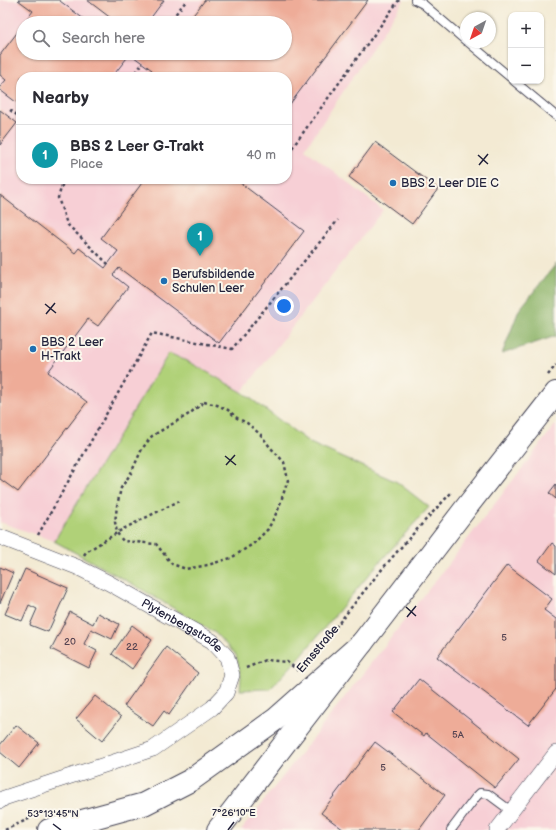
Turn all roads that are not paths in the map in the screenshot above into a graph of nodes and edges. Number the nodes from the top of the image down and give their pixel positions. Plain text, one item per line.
1 (415, 0) edge
2 (460, 35) edge
3 (475, 48) edge
4 (508, 75) edge
5 (518, 84) edge
6 (556, 116) edge
7 (551, 385) edge
8 (0, 537) edge
9 (362, 643) junction
10 (556, 753) edge
11 (0, 801) edge
12 (511, 812) junction
13 (44, 823) edge
14 (218, 830) edge
15 (451, 830) edge
16 (497, 830) edge

1 - 2 lane
3 - 4 lane
5 - 6 lane
7 - 9 main road
8 - 11 street, Plytenbergstraße
9 - 13 main road
9 - 14 main road
10 - 12 street
12 - 15 lane
12 - 16 street

